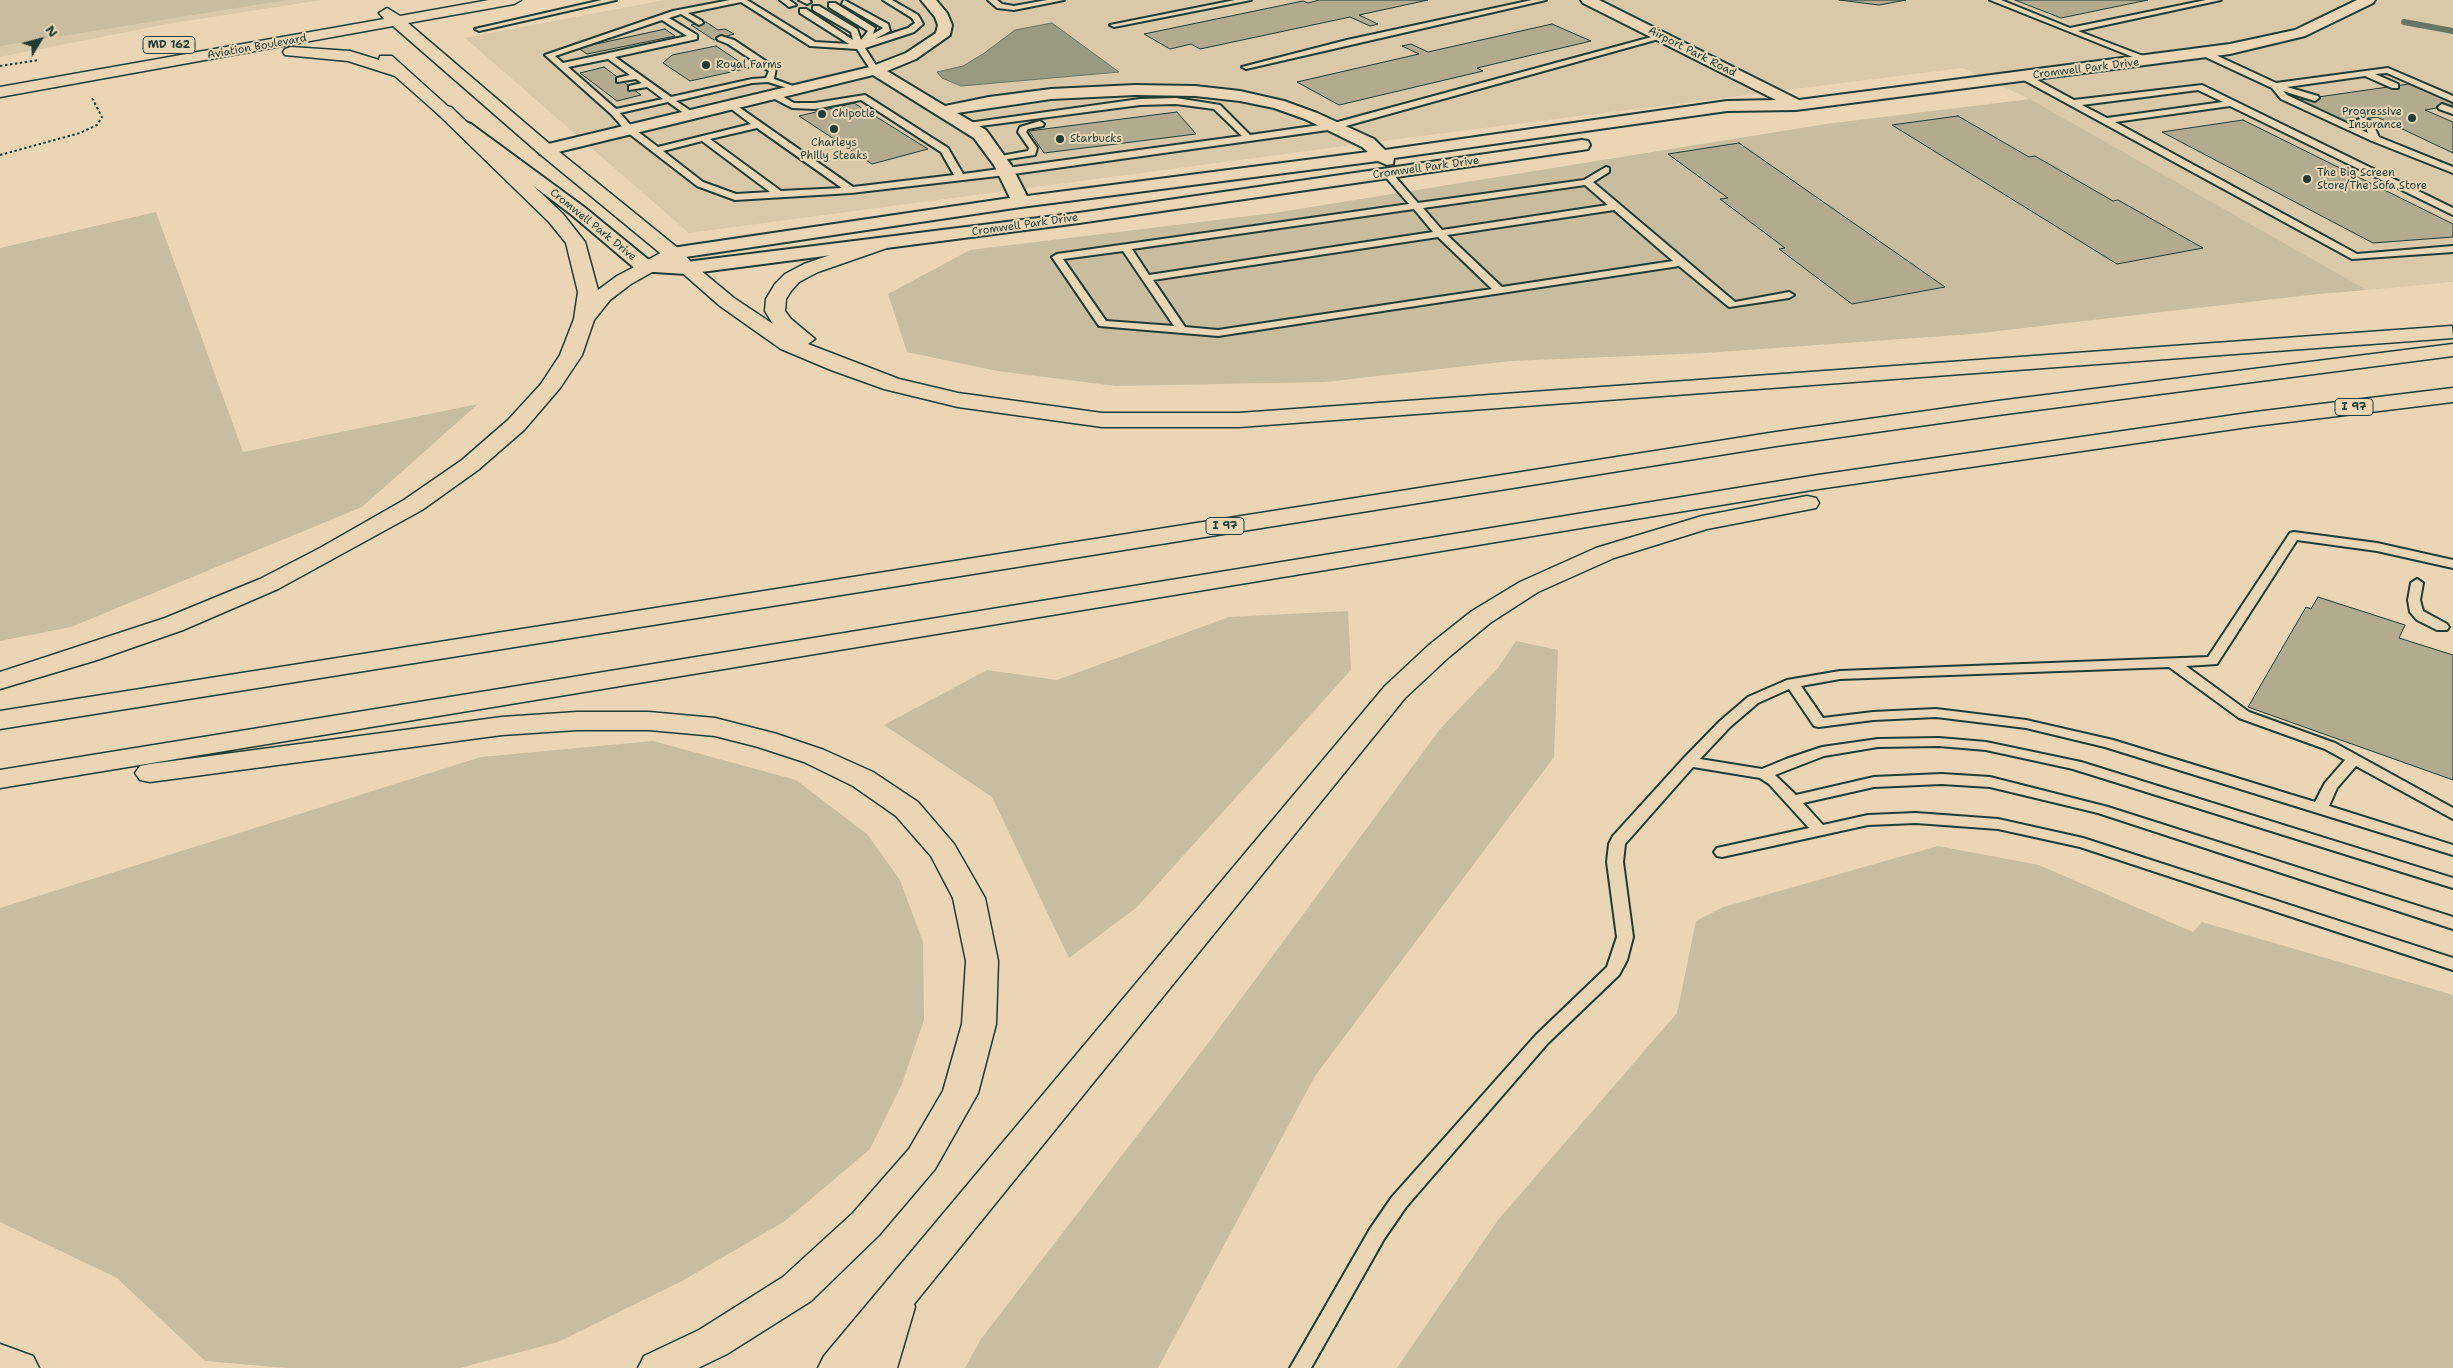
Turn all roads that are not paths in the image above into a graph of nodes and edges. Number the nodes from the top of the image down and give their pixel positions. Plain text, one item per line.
1 (514, 0) edge
2 (612, 0) edge
3 (742, 0) edge
4 (784, 0) edge
5 (888, 0) edge
6 (928, 0) edge
7 (992, 0) edge
8 (1060, 0) edge
9 (1247, 0) edge
10 (1542, 0) edge
11 (1588, 0) edge
12 (1994, 0) edge
13 (2217, 0) edge
14 (2368, 0) edge
15 (844, 2) dead end
16 (399, 4) dead end
17 (792, 5) dead end
18 (832, 5) dead end
19 (816, 8) dead end
20 (803, 11) dead end
21 (682, 12) junction
22 (337, 15) dead end
23 (663, 17) junction
24 (397, 22) junction
25 (699, 24) dead end
26 (1114, 25) dead end
27 (637, 26) junction
28 (479, 29) dead end
29 (353, 30) junction
30 (2070, 30) junction
31 (620, 31) junction
32 (647, 33) dead end
33 (628, 37) dead end
34 (1662, 37) junction
35 (721, 38) dead end
36 (860, 47) junction
37 (2204, 53) junction
38 (609, 56) junction
39 (178, 61) junction
40 (2148, 62) junction
41 (561, 66) junction
42 (1246, 67) dead end
43 (628, 69) junction
44 (875, 70) junction
45 (400, 72) junction
46 (611, 73) dead end
47 (2366, 73) junction
48 (638, 76) junction
49 (2025, 77) junction
50 (587, 78) dead end
51 (578, 80) junction
52 (620, 80) dead end
53 (649, 84) junction
54 (596, 85) dead end
55 (2275, 86) junction
56 (2395, 86) dead end
57 (771, 87) junction
58 (586, 88) junction
59 (632, 88) dead end
60 (0, 92) edge
61 (607, 94) dead end
62 (1240, 96) junction
63 (596, 97) junction
64 (2315, 98) dead end
65 (671, 99) junction
66 (2453, 99) edge
67 (1176, 102) junction
68 (2074, 103) junction
69 (2232, 103) junction
70 (1796, 105) junction
71 (730, 106) junction
72 (1216, 107) junction
73 (2442, 107) dead end
74 (444, 111) junction
75 (946, 111) junction
76 (2453, 111) edge
77 (614, 112) junction
78 (691, 115) junction
79 (2361, 120) dead end
80 (2106, 121) junction
81 (1726, 123) dead end
82 (758, 125) junction
83 (968, 126) junction
84 (1335, 126) junction
85 (630, 130) junction
86 (703, 138) junction
87 (1248, 138) junction
88 (2375, 139) junction
89 (1593, 143) dead end
90 (546, 150) junction
91 (656, 150) junction
92 (1383, 155) junction
93 (1002, 165) junction
94 (1606, 170) dead end
95 (2453, 170) edge
96 (1388, 174) junction
97 (960, 177) junction
98 (1587, 182) junction
99 (851, 190) junction
100 (779, 194) junction
101 (1021, 202) junction
102 (1416, 206) junction
103 (1616, 207) junction
104 (2453, 212) edge
105 (1440, 234) junction
106 (880, 244) junction
107 (1126, 247) junction
108 (2453, 249) edge
109 (679, 260) junction
110 (1681, 263) junction
111 (645, 267) junction
112 (1147, 278) junction
113 (1500, 291) junction
114 (1789, 295) dead end
115 (584, 319) junction
116 (1182, 330) junction
117 (2453, 332) edge
118 (2453, 350) edge
119 (839, 365) junction
120 (2453, 395) edge
121 (2255, 419) junction
122 (2453, 564) edge
123 (2417, 583) dead end
124 (2442, 627) dead end
125 (2173, 663) junction
126 (0, 681) edge
127 (1792, 683) junction
128 (0, 720) edge
129 (2354, 759) junction
130 (1688, 762) junction
131 (1764, 774) junction
132 (0, 779) edge
133 (0, 793) edge
134 (1792, 800) junction
135 (2320, 809) junction
136 (2453, 814) edge
137 (1819, 830) junction
138 (2453, 850) edge
139 (1722, 852) dead end
140 (2453, 883) edge
141 (2453, 923) edge
142 (2453, 964) edge
143 (899, 1295) junction
144 (0, 1362) edge
145 (19, 1368) edge
146 (658, 1368) edge
147 (838, 1368) edge
148 (876, 1368) edge
149 (1300, 1368) edge

1 - 24 main road, Aviation Boulevard / MD 162
2 - 28 lane
3 - 21 lane
3 - 36 lane
4 - 17 lane
5 - 36 lane
6 - 44 street
7 - 8 lane
9 - 26 lane
10 - 42 lane
11 - 34 street, Airport Park Road
12 - 30 lane
13 - 30 lane
14 - 37 street, Cromwell Park Drive
15 - 36 lane
16 - 24 main road
18 - 36 lane
19 - 36 lane
20 - 36 lane
21 - 23 lane
21 - 25 lane
22 - 29 main road, Cromwell Park Drive
23 - 27 lane
23 - 38 lane
24 - 29 main road, Aviation Boulevard / MD 162
24 - 90 main road
27 - 31 lane
27 - 32 lane
29 - 39 main road, Aviation Boulevard / MD 162
29 - 45 main road, Cromwell Park Drive
30 - 40 lane
31 - 33 lane
31 - 41 lane
34 - 70 street, Airport Park Road
34 - 84 lane
35 - 57 lane
36 - 44 lane
37 - 40 street, Cromwell Park Drive
37 - 55 lane
38 - 41 lane
38 - 43 lane
39 - 45 main road
39 - 60 main road, Aviation Boulevard / MD 162
40 - 49 street, Cromwell Park Drive
41 - 51 lane
43 - 46 lane
43 - 48 lane
44 - 57 street
44 - 75 street
45 - 74 main road, Cromwell Park Drive
47 - 55 lane
47 - 56 lane
47 - 66 lane
48 - 52 lane
48 - 53 lane
49 - 68 lane
49 - 70 street, Cromwell Park Drive
50 - 51 lane
51 - 58 lane
53 - 59 lane
53 - 65 lane
54 - 58 lane
55 - 64 lane
55 - 88 lane
57 - 65 lane
57 - 71 street
57 - 97 lane
58 - 63 lane
61 - 63 lane
62 - 72 lane
62 - 75 street
62 - 84 street
63 - 77 lane
65 - 77 lane
65 - 78 lane
67 - 72 lane
67 - 83 lane
67 - 93 lane
68 - 69 lane
68 - 80 lane
69 - 80 lane
69 - 104 lane
70 - 81 street, Cromwell Park Drive
70 - 92 street, Cromwell Park Drive
71 - 78 street
71 - 82 lane
72 - 87 lane
73 - 76 lane
74 - 111 street, Cromwell Park Drive
74 - 115 main road
75 - 83 street
77 - 85 lane
78 - 85 street
79 - 88 lane
80 - 108 lane
82 - 86 lane
82 - 99 lane
83 - 93 street
84 - 87 lane
84 - 92 street
85 - 90 street
85 - 91 lane
86 - 91 lane
86 - 100 lane
87 - 93 lane
88 - 95 lane
89 - 96 street, Cromwell Park Drive
90 - 109 main road
91 - 100 lane
92 - 96 street
92 - 101 street, Cromwell Park Drive
93 - 97 lane
93 - 101 street
94 - 98 lane
96 - 102 lane
96 - 106 street, Cromwell Park Drive
97 - 99 lane
98 - 102 lane
98 - 103 lane
99 - 100 lane
101 - 109 street, Cromwell Park Drive
102 - 105 lane
102 - 107 lane
103 - 105 lane
103 - 110 lane
105 - 112 lane
105 - 113 lane
106 - 109 street, Cromwell Park Drive
106 - 119 main road
107 - 112 lane
107 - 116 lane
109 - 111 main road
109 - 119 main road
110 - 113 lane
110 - 114 lane
111 - 115 main road
112 - 116 lane
113 - 116 lane
115 - 126 main road
117 - 119 main road
118 - 128 main road, I 97
120 - 121 main road, I 97
121 - 132 main road, I 97
121 - 143 main road
122 - 125 lane
123 - 124 lane
125 - 127 lane
125 - 129 lane
127 - 130 lane
127 - 135 lane
129 - 135 lane
129 - 136 lane
130 - 131 lane
130 - 149 lane
131 - 134 lane
131 - 140 lane
133 - 146 main road
134 - 137 lane
134 - 141 lane
135 - 138 lane
137 - 139 lane
137 - 142 lane
143 - 147 main road
143 - 148 main road
144 - 145 main road

